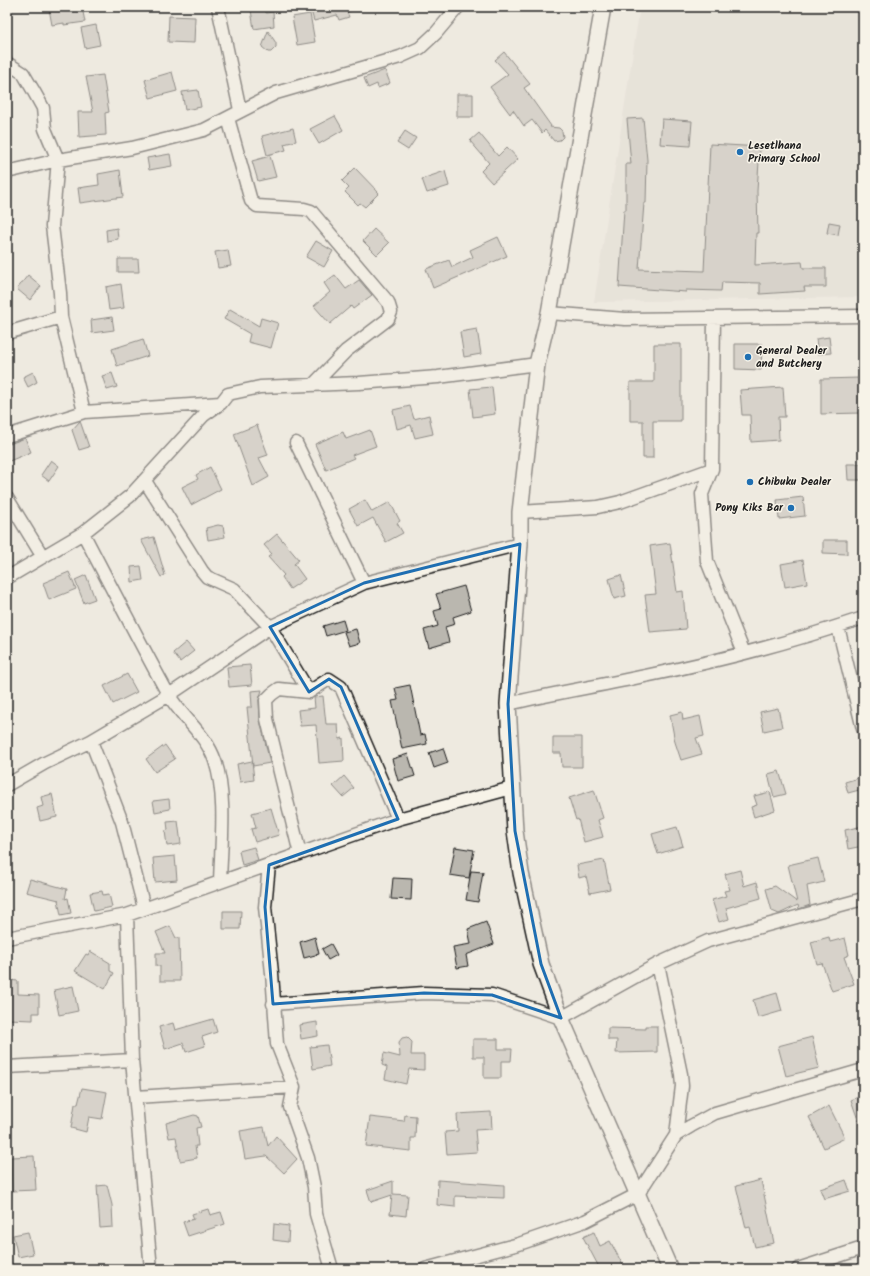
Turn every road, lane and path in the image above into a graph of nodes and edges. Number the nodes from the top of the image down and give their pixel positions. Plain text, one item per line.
1 (218, 7) edge
2 (458, 7) edge
3 (602, 7) edge
4 (7, 63) edge
5 (240, 110) junction
6 (228, 118) junction
7 (58, 160) junction
8 (7, 172) edge
9 (548, 313) junction
10 (863, 316) edge
11 (61, 317) junction
12 (714, 318) junction
13 (7, 333) edge
14 (537, 364) junction
15 (313, 385) junction
16 (221, 403) junction
17 (84, 412) junction
18 (7, 436) edge
19 (296, 443) dead end
20 (712, 469) junction
21 (145, 481) junction
22 (7, 498) edge
23 (520, 512) junction
24 (84, 532) junction
25 (520, 544) junction
26 (43, 557) junction
27 (7, 578) edge
28 (364, 582) junction
29 (863, 618) edge
30 (270, 627) junction
31 (838, 627) junction
32 (744, 653) junction
33 (309, 692) junction
34 (169, 695) junction
35 (508, 704) junction
36 (863, 729) edge
37 (91, 741) junction
38 (7, 785) edge
39 (512, 788) junction
40 (398, 819) junction
41 (300, 854) junction
42 (269, 865) junction
43 (220, 882) junction
44 (863, 899) edge
45 (144, 908) junction
46 (127, 915) junction
47 (7, 938) edge
48 (658, 964) junction
49 (273, 1004) junction
50 (561, 1018) junction
51 (132, 1060) junction
52 (7, 1067) edge
53 (863, 1070) edge
54 (294, 1087) junction
55 (136, 1097) junction
56 (676, 1135) junction
57 (638, 1194) junction
58 (863, 1248) edge
59 (152, 1269) edge
60 (332, 1269) edge
61 (424, 1269) edge
62 (670, 1269) edge
63 (798, 1269) edge

1 - 5 street
2 - 5 street
3 - 9 street
4 - 7 street
5 - 6 street
6 - 7 street
6 - 15 street
7 - 8 street
7 - 11 street
9 - 12 street
9 - 14 street
10 - 12 street
11 - 13 street
11 - 17 street
12 - 20 street
14 - 15 street
14 - 23 street
15 - 16 street
16 - 17 street
16 - 21 street
17 - 18 street
19 - 28 street
20 - 23 street
20 - 32 street
21 - 24 street
21 - 30 street
22 - 26 street
23 - 25 street
24 - 26 street
24 - 34 street
25 - 28 street
25 - 35 street
26 - 27 street
28 - 30 street
29 - 31 street
30 - 33 street
30 - 34 street
31 - 32 street
31 - 36 street
32 - 35 street
33 - 40 street
33 - 41 street
34 - 37 street
34 - 43 street
35 - 39 street
37 - 38 street
37 - 45 street
39 - 40 street
39 - 50 street
40 - 41 street
41 - 42 street
42 - 43 street
42 - 49 street
43 - 45 street
44 - 48 street
45 - 46 street
46 - 47 street
46 - 51 street
48 - 50 street
48 - 56 street
49 - 50 street
49 - 54 street
50 - 57 street
51 - 52 street
51 - 55 street
53 - 56 street
54 - 55 street
54 - 60 street
55 - 59 street
56 - 57 street
57 - 61 street
57 - 62 street
58 - 63 street

